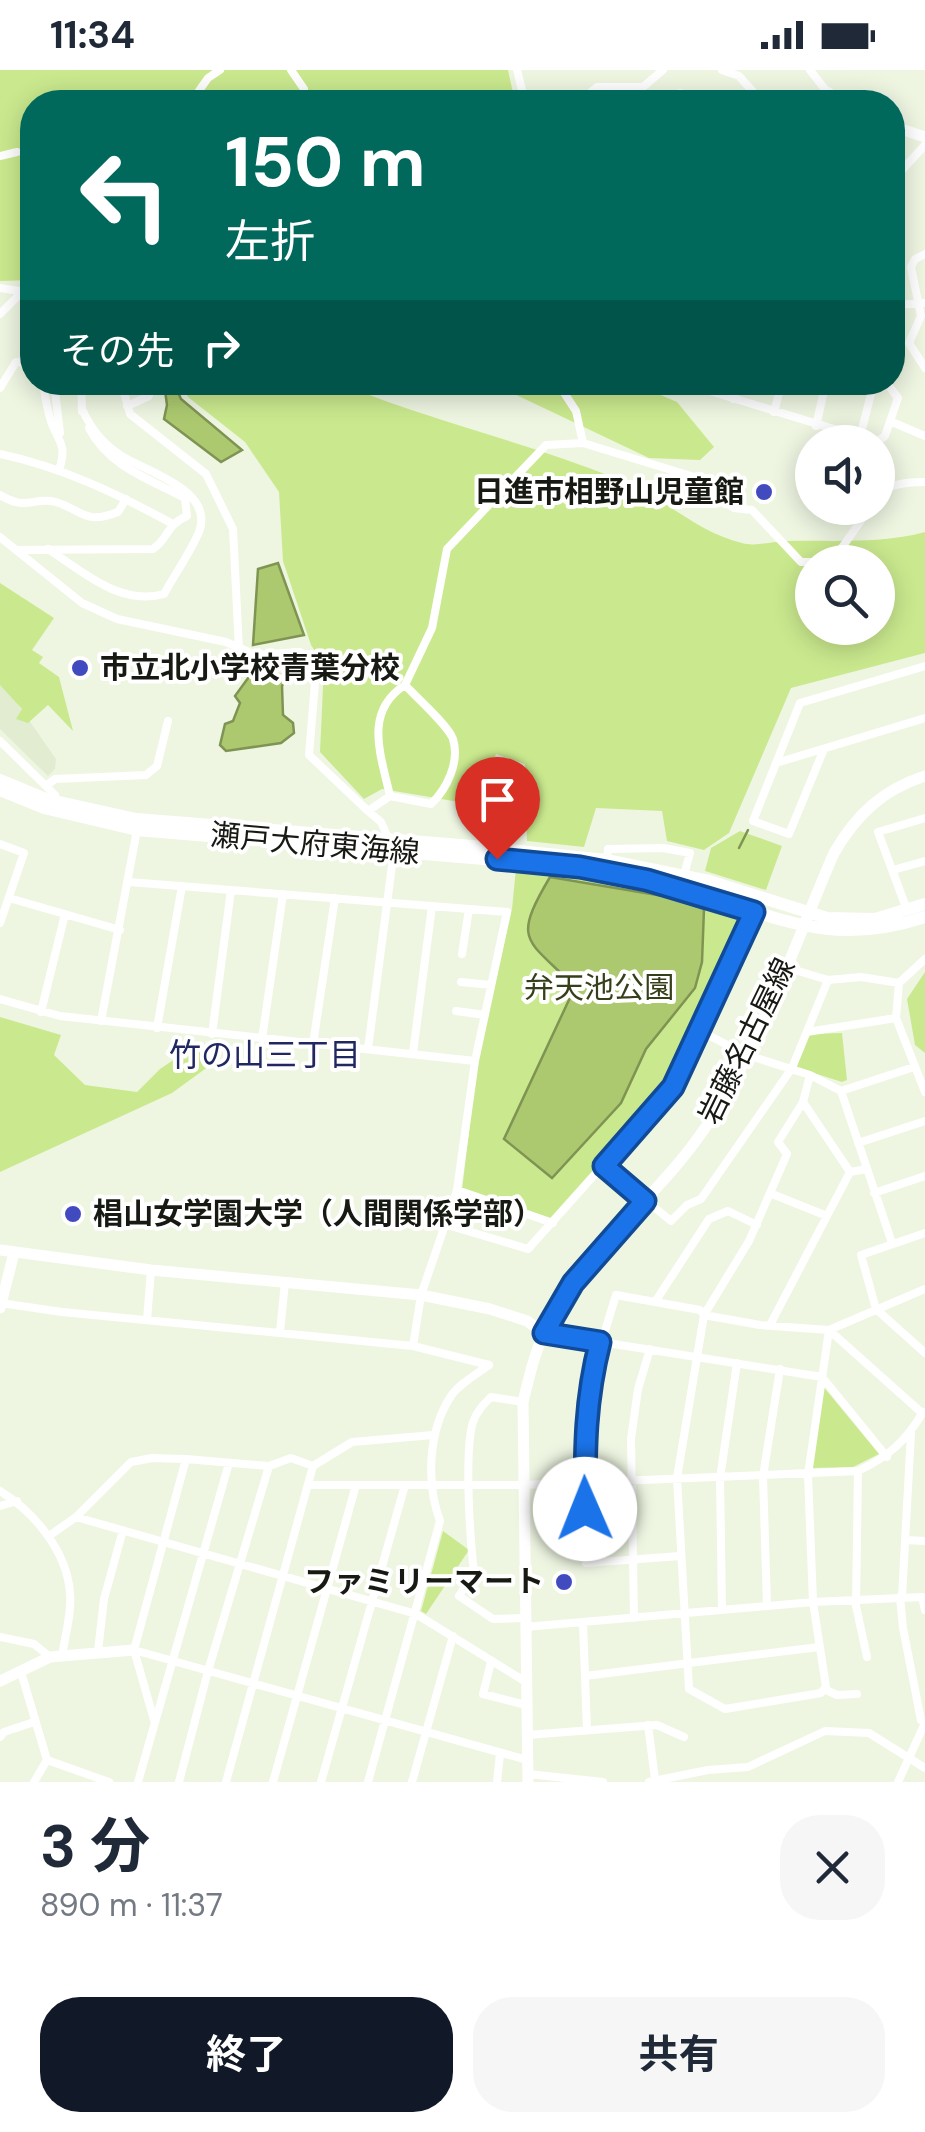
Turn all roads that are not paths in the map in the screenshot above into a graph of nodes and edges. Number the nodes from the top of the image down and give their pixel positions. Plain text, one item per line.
1 (220, 70) edge
2 (663, 70) edge
3 (722, 70) edge
4 (810, 70) edge
5 (200, 90) edge
6 (592, 90) edge
7 (752, 90) edge
8 (825, 90) edge
9 (925, 145) edge
10 (17, 152) dead end
11 (0, 156) edge
12 (905, 167) edge
13 (925, 254) edge
14 (912, 276) junction
15 (925, 277) edge
16 (20, 293) edge
17 (921, 302) edge
18 (0, 314) edge
19 (913, 332) junction
20 (925, 334) edge
21 (20, 362) edge
22 (924, 365) edge
23 (1, 384) edge
24 (47, 395) edge
25 (56, 395) edge
26 (81, 395) edge
27 (124, 395) edge
28 (149, 395) edge
29 (566, 395) edge
30 (722, 395) edge
31 (734, 395) edge
32 (779, 395) edge
33 (823, 395) edge
34 (871, 395) edge
35 (896, 395) edge
36 (733, 399) junction
37 (127, 406) junction
38 (82, 409) junction
39 (774, 412) junction
40 (892, 422) junction
41 (813, 425) edge
42 (816, 425) edge
43 (863, 425) edge
44 (891, 425) edge
45 (925, 436) edge
46 (61, 438) junction
47 (583, 443) junction
48 (0, 454) edge
49 (59, 470) junction
50 (925, 482) edge
51 (895, 486) edge
52 (0, 495) edge
53 (126, 499) junction
54 (171, 523) junction
55 (0, 538) edge
56 (48, 549) junction
57 (18, 550) junction
58 (795, 556) edge
59 (239, 650) junction
60 (925, 666) edge
61 (404, 685) junction
62 (925, 718) edge
63 (168, 721) dead end
64 (0, 741) edge
65 (824, 749) junction
66 (776, 762) junction
67 (925, 776) edge
68 (0, 780) edge
69 (46, 786) junction
70 (0, 790) edge
71 (390, 796) junction
72 (57, 802) junction
73 (368, 811) junction
74 (925, 818) edge
75 (138, 830) junction
76 (0, 844) edge
77 (392, 845) junction
78 (606, 860) junction
79 (925, 860) edge
80 (893, 870) junction
81 (684, 875) junction
82 (129, 882) junction
83 (182, 886) junction
84 (231, 890) junction
85 (283, 894) junction
86 (9, 898) junction
87 (335, 898) junction
88 (388, 902) junction
89 (925, 904) edge
90 (432, 906) junction
91 (469, 910) junction
92 (907, 910) junction
93 (754, 912) junction
94 (64, 914) junction
95 (925, 918) edge
96 (804, 920) junction
97 (0, 923) edge
98 (120, 930) junction
99 (462, 954) dead end
100 (925, 959) edge
101 (786, 967) junction
102 (828, 980) junction
103 (461, 982) dead end
104 (899, 982) junction
105 (492, 985) junction
106 (0, 999) edge
107 (456, 1011) dead end
108 (41, 1012) junction
109 (486, 1015) junction
110 (896, 1018) junction
111 (101, 1021) junction
112 (157, 1028) junction
113 (700, 1031) junction
114 (807, 1032) junction
115 (212, 1034) junction
116 (262, 1038) junction
117 (314, 1044) junction
118 (368, 1049) junction
119 (413, 1053) junction
120 (747, 1055) junction
121 (475, 1061) junction
122 (914, 1067) junction
123 (792, 1068) junction
124 (810, 1075) junction
125 (841, 1091) junction
126 (925, 1092) edge
127 (804, 1102) junction
128 (925, 1122) edge
129 (858, 1143) junction
130 (604, 1166) junction
131 (867, 1168) junction
132 (850, 1172) junction
133 (925, 1176) edge
134 (457, 1190) junction
135 (874, 1193) junction
136 (772, 1194) junction
137 (645, 1201) junction
138 (827, 1216) junction
139 (553, 1222) junction
140 (444, 1224) junction
141 (757, 1225) junction
142 (925, 1232) edge
143 (892, 1243) junction
144 (0, 1250) edge
145 (14, 1253) junction
146 (151, 1270) junction
147 (285, 1281) junction
148 (924, 1292) edge
149 (420, 1295) junction
150 (655, 1302) junction
151 (1, 1304) edge
152 (876, 1310) junction
153 (704, 1314) junction
154 (147, 1320) junction
155 (770, 1325) junction
156 (829, 1330) junction
157 (280, 1332) junction
158 (544, 1333) junction
159 (600, 1342) junction
160 (413, 1346) junction
161 (650, 1349) junction
162 (925, 1353) edge
163 (696, 1356) junction
164 (737, 1363) junction
165 (780, 1369) junction
166 (822, 1377) junction
167 (522, 1402) junction
168 (924, 1411) edge
169 (911, 1433) junction
170 (433, 1435) junction
171 (887, 1457) junction
172 (186, 1459) junction
173 (228, 1463) junction
174 (269, 1466) junction
175 (313, 1466) junction
176 (858, 1471) junction
177 (763, 1476) junction
178 (808, 1476) junction
179 (677, 1478) junction
180 (720, 1478) junction
181 (632, 1481) junction
182 (585, 1482) junction
183 (308, 1485) junction
184 (356, 1485) junction
185 (405, 1485) junction
186 (433, 1485) junction
187 (470, 1485) junction
188 (522, 1485) junction
189 (0, 1491) edge
190 (16, 1501) junction
191 (0, 1506) edge
192 (76, 1517) junction
193 (123, 1530) junction
194 (49, 1536) junction
195 (906, 1540) junction
196 (925, 1541) edge
197 (166, 1542) junction
198 (203, 1552) junction
199 (680, 1556) junction
200 (634, 1559) junction
201 (241, 1563) junction
202 (282, 1576) junction
203 (326, 1588) junction
204 (901, 1597) junction
205 (857, 1599) junction
206 (371, 1600) junction
207 (812, 1602) junction
208 (767, 1606) junction
209 (722, 1609) junction
210 (925, 1610) edge
211 (682, 1613) junction
212 (416, 1614) junction
213 (634, 1618) junction
214 (525, 1622) junction
215 (583, 1623) junction
216 (454, 1636) junction
217 (0, 1638) edge
218 (819, 1647) junction
219 (134, 1650) junction
220 (98, 1651) junction
221 (56, 1656) junction
222 (866, 1657) dead end
223 (170, 1661) junction
224 (491, 1662) junction
225 (687, 1664) junction
226 (208, 1671) junction
227 (21, 1672) junction
228 (584, 1676) junction
229 (0, 1681) edge
230 (526, 1682) junction
231 (253, 1684) junction
232 (824, 1689) junction
233 (857, 1694) dead end
234 (296, 1695) junction
235 (526, 1705) junction
236 (341, 1708) junction
237 (911, 1717) dead end
238 (154, 1720) junction
239 (386, 1720) junction
240 (924, 1721) edge
241 (34, 1722) junction
242 (648, 1724) junction
243 (587, 1730) junction
244 (426, 1732) junction
245 (527, 1735) junction
246 (684, 1737) dead end
247 (0, 1738) edge
248 (500, 1754) junction
249 (908, 1758) junction
250 (47, 1760) junction
251 (925, 1768) edge
252 (718, 1771) junction
253 (528, 1772) edge
254 (95, 1780) edge
255 (652, 1780) edge
256 (34, 1782) edge
257 (109, 1782) edge
258 (138, 1782) edge
259 (179, 1782) edge
260 (226, 1782) edge
261 (273, 1782) edge
262 (320, 1782) edge
263 (368, 1782) edge
264 (412, 1782) edge
265 (497, 1782) edge
266 (603, 1782) edge
267 (719, 1782) edge
268 (898, 1782) edge

1 - 5 street
2 - 6 street
3 - 7 street
4 - 8 street
9 - 12 street
10 - 11 street
13 - 14 street
14 - 15 street
14 - 17 street
16 - 18 street
17 - 19 street
19 - 20 street
19 - 22 street
21 - 23 street
24 - 46 street
25 - 46 street
26 - 38 street
27 - 37 street
28 - 37 street
29 - 47 street
30 - 36 street
31 - 36 street
32 - 39 street
33 - 42 street
34 - 43 street
35 - 40 street
36 - 39 street
37 - 59 street
38 - 54 street
38 - 56 street
39 - 41 street
40 - 44 street
40 - 45 street
46 - 49 street
47 - 58 street
47 - 61 street
48 - 49 street
49 - 53 street
50 - 51 street
52 - 53 street
53 - 54 street
54 - 56 street
55 - 57 street
56 - 57 street
57 - 59 street
59 - 73 street
60 - 66 street
61 - 71 street
61 - 71 street
62 - 65 street
63 - 69 street
64 - 69 street
65 - 66 street
65 - 66 street
67 - 96 main road, 岩藤名古屋線
68 - 72 main road, 瀬戸大府東海線
69 - 72 street
70 - 75 main road, 瀬戸大府東海線
71 - 73 street
72 - 77 main road, 瀬戸大府東海線
73 - 77 street
74 - 80 street
75 - 77 main road, 瀬戸大府東海線
75 - 82 street
76 - 86 street
77 - 78 main road, 瀬戸大府東海線
77 - 88 street
77 - 93 main road, 瀬戸大府東海線
78 - 81 main road, 瀬戸大府東海線
78 - 81 street
79 - 80 street
80 - 92 street
81 - 96 main road, 瀬戸大府東海線
82 - 83 street
82 - 98 street
83 - 84 street
83 - 112 street
84 - 85 street
84 - 115 street
85 - 87 street
85 - 116 street
86 - 94 street
86 - 97 street
87 - 88 street
87 - 117 street
88 - 90 street
88 - 118 street
89 - 92 main road, 瀬戸大府東海線
90 - 91 street
90 - 119 street
91 - 99 street
91 - 105 street
92 - 96 main road, 瀬戸大府東海線
93 - 96 main road, 瀬戸大府東海線
93 - 113 street
94 - 98 street
94 - 108 street
95 - 96 main road, 瀬戸大府東海線
96 - 101 main road, 岩藤名古屋線
98 - 111 street
100 - 104 street
101 - 102 street
101 - 120 main road, 岩藤名古屋線
102 - 104 street
102 - 114 street
103 - 105 street
104 - 110 street
105 - 109 street
106 - 108 street
107 - 109 street
108 - 111 street
109 - 121 street
110 - 114 street
110 - 122 street
111 - 112 street
112 - 115 street
113 - 120 street
113 - 130 street
114 - 123 street
115 - 116 street
116 - 117 street
117 - 118 street
118 - 119 street
119 - 121 street
120 - 123 street
120 - 137 main road, 岩藤名古屋線
121 - 134 street
122 - 125 street
122 - 126 street
123 - 124 street
123 - 137 street
124 - 125 street
124 - 127 street
125 - 129 street
127 - 132 street
127 - 136 street
128 - 129 street
129 - 131 street
130 - 137 street
130 - 139 street
131 - 132 street
131 - 135 street
132 - 138 street
133 - 135 street
134 - 139 street
134 - 140 street
135 - 143 street
136 - 138 street
136 - 141 street
137 - 158 main road, 岩藤名古屋線
138 - 155 street
139 - 140 street
140 - 149 street
141 - 150 street
141 - 153 street
142 - 143 street
143 - 152 street
144 - 145 main road
145 - 146 main road
145 - 151 main road
146 - 147 main road
146 - 154 street
147 - 149 main road
147 - 157 street
148 - 152 street
149 - 158 main road
149 - 160 street
150 - 153 street
150 - 159 street
151 - 154 street
152 - 156 street
152 - 162 street
153 - 155 street
153 - 163 street
154 - 157 street
155 - 156 street
156 - 166 street
156 - 168 street
157 - 160 street
158 - 159 street
158 - 167 main road, 岩藤名古屋線
159 - 161 street
159 - 182 street
160 - 170 street
161 - 163 street
161 - 181 street
163 - 164 street
163 - 179 street
164 - 165 street
164 - 180 street
165 - 166 street
165 - 177 street
166 - 171 street
166 - 178 street
167 - 187 street
167 - 188 main road, 岩藤名古屋線
168 - 169 street
169 - 171 street
169 - 195 street
170 - 175 street
170 - 186 street
171 - 176 street
172 - 173 street
172 - 192 street
172 - 197 street
173 - 174 street
173 - 198 street
174 - 175 street
174 - 201 street
175 - 183 street
176 - 178 street
176 - 205 street
177 - 178 street
177 - 180 street
177 - 208 street
178 - 207 street
179 - 180 street
179 - 181 street
179 - 199 street
180 - 209 street
181 - 182 street
181 - 200 street
182 - 188 street
182 - 200 street
183 - 184 street
183 - 202 street
184 - 185 street
184 - 203 street
185 - 186 street
185 - 206 street
186 - 187 street
186 - 212 street
187 - 188 street
187 - 214 street
188 - 214 main road, 岩藤名古屋線
189 - 190 street
190 - 191 street
190 - 194 street
192 - 193 street
192 - 194 street
193 - 197 street
193 - 220 street
194 - 221 street
195 - 196 street
195 - 204 street
197 - 198 street
197 - 219 street
198 - 201 street
198 - 223 street
199 - 200 street
199 - 211 street
200 - 213 street
201 - 202 street
201 - 226 street
202 - 203 street
202 - 231 street
203 - 206 street
203 - 234 street
204 - 205 street
204 - 210 street
204 - 240 street
205 - 207 street
205 - 222 street
206 - 212 street
206 - 236 street
207 - 208 street
207 - 218 street
208 - 209 street
209 - 211 street
211 - 213 street
211 - 225 street
212 - 216 street
212 - 239 street
213 - 215 street
214 - 215 street
214 - 230 main road, 岩藤名古屋線
215 - 228 street
216 - 224 street
216 - 244 street
217 - 221 street
218 - 225 street
218 - 232 street
219 - 220 main road
219 - 223 street
219 - 238 street
220 - 221 main road
221 - 227 main road
223 - 226 street
223 - 238 street
224 - 230 street
224 - 235 street
225 - 228 street
225 - 232 street
226 - 231 street
226 - 259 street
227 - 229 main road
227 - 241 street
228 - 243 street
230 - 235 main road, 岩藤名古屋線
231 - 234 street
231 - 260 street
232 - 233 street
234 - 236 street
234 - 261 street
235 - 245 main road, 岩藤名古屋線
236 - 239 street
236 - 262 street
237 - 240 street
238 - 258 street
239 - 244 street
239 - 263 street
240 - 249 street
241 - 247 street
241 - 250 street
242 - 243 street
242 - 246 street
242 - 255 street
243 - 245 street
244 - 248 street
244 - 264 street
245 - 253 main road, 岩藤名古屋線
248 - 253 street
248 - 265 street
249 - 251 street
249 - 252 street
249 - 268 street
250 - 254 street
250 - 256 street
252 - 255 street
252 - 267 street
253 - 266 street
254 - 257 street

